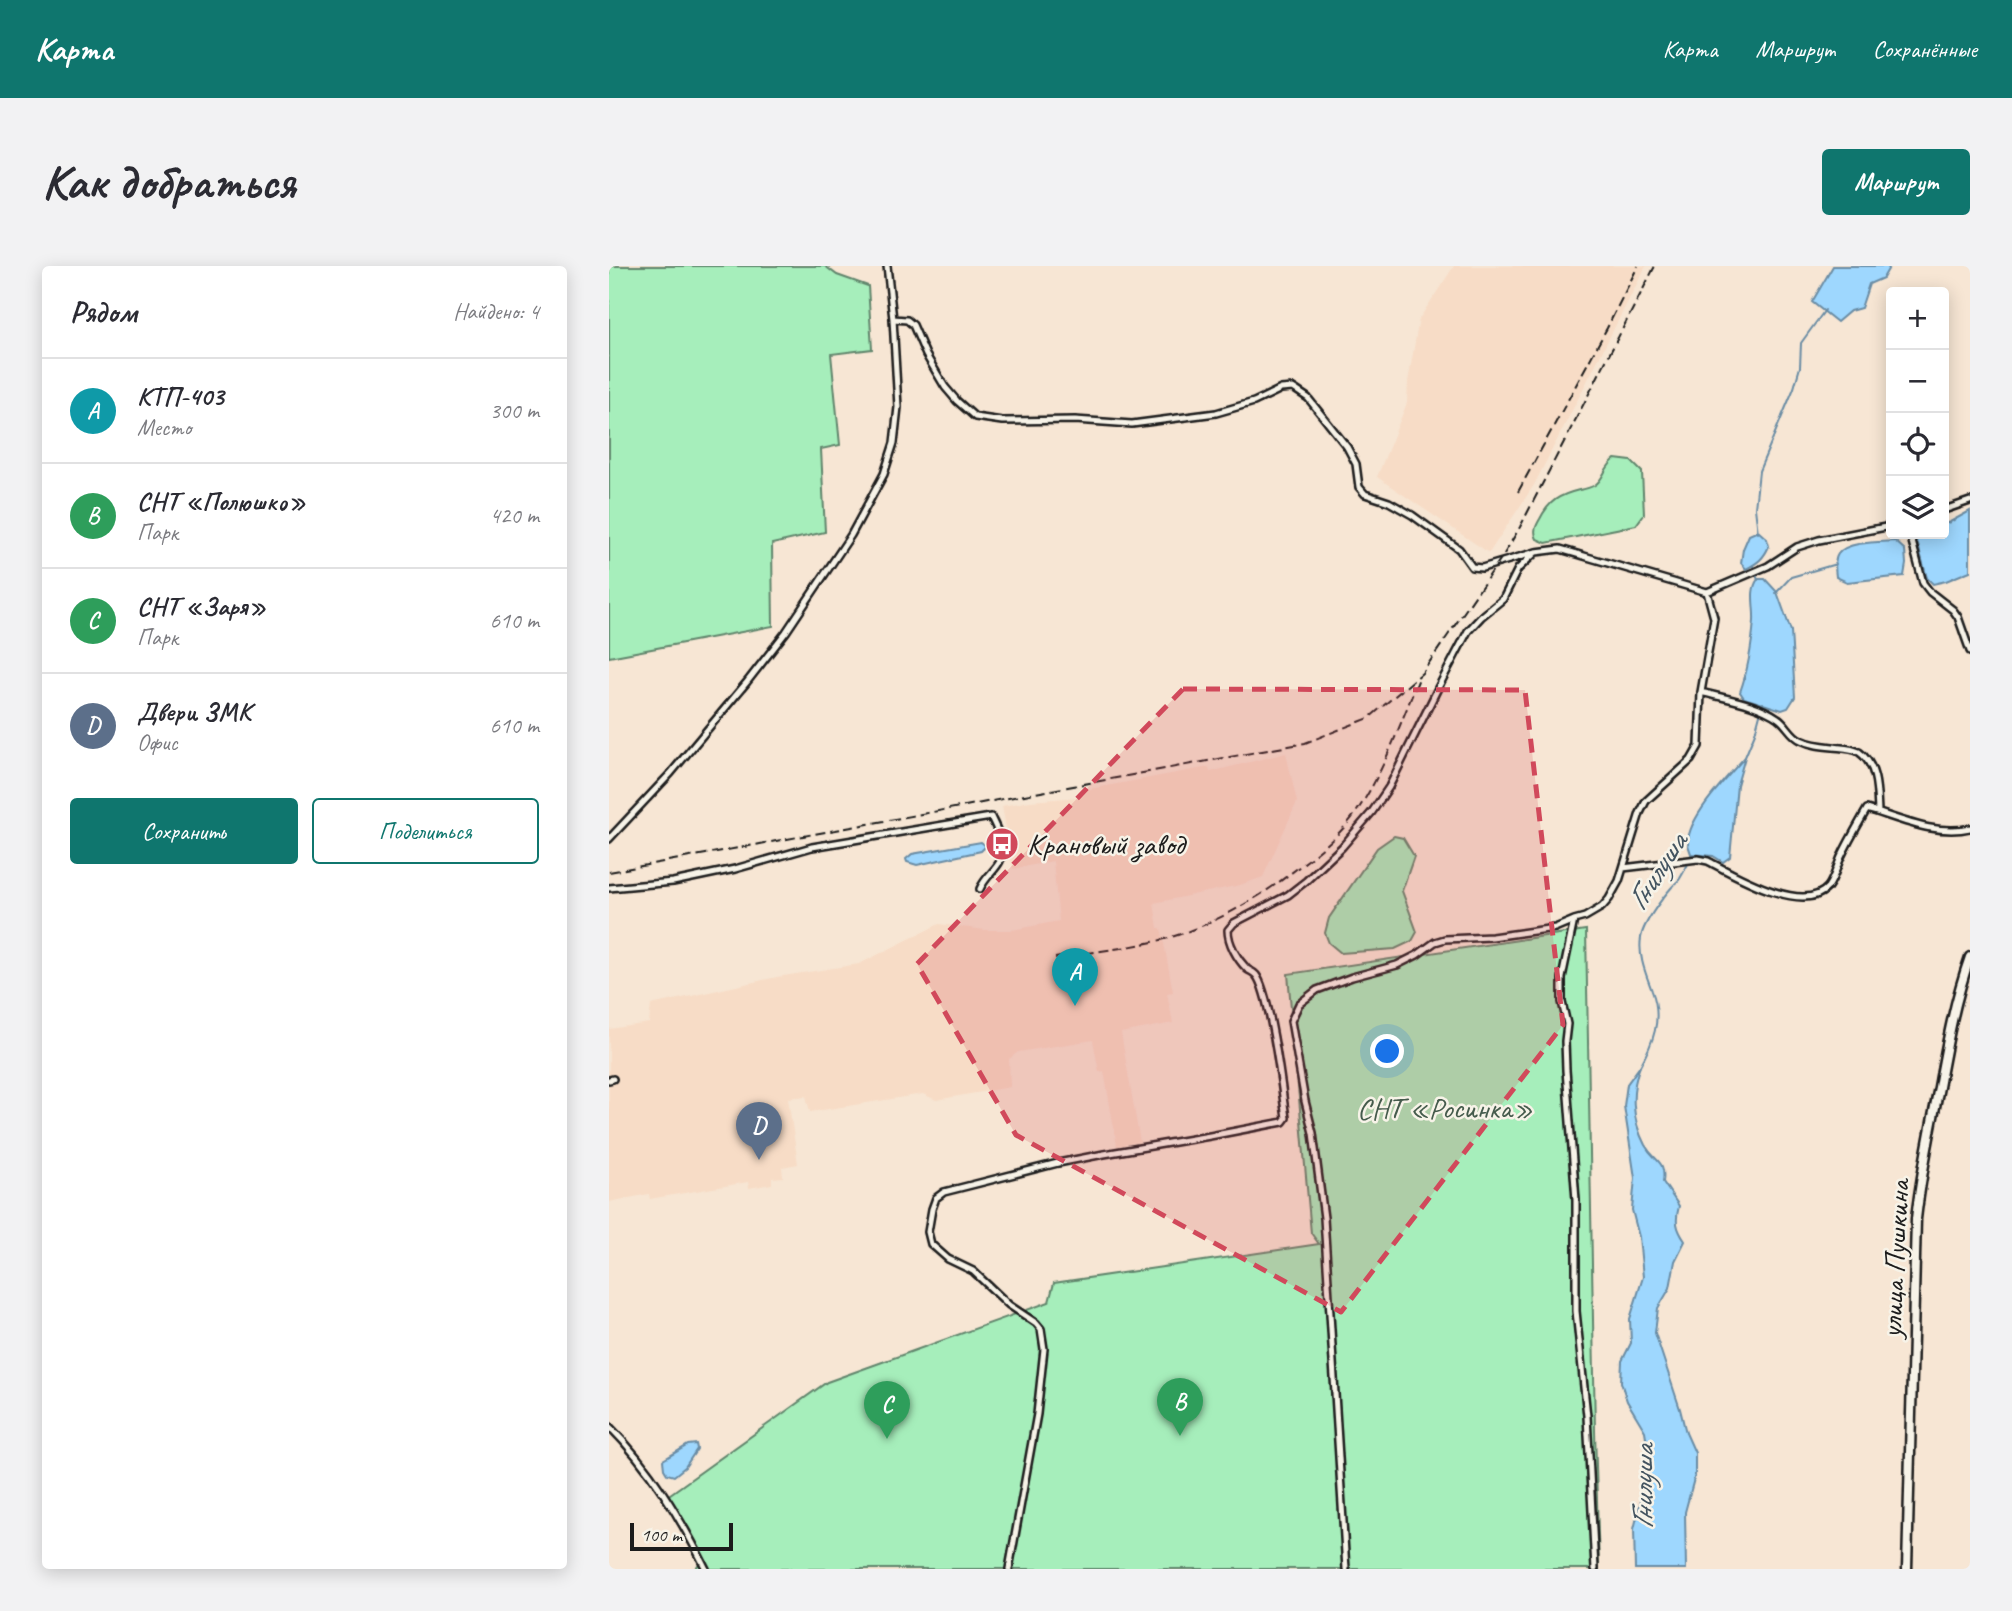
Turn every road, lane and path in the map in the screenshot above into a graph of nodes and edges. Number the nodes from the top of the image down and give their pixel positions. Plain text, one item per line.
1 (887, 266) edge
2 (893, 319) junction
3 (1970, 501) edge
4 (1949, 508) edge
5 (1886, 527) edge
6 (1911, 539) edge
7 (1536, 552) junction
8 (1707, 592) junction
9 (1970, 651) edge
10 (1701, 692) junction
11 (1878, 812) junction
12 (1970, 828) edge
13 (609, 839) edge
14 (1623, 868) junction
15 (609, 888) edge
16 (980, 889) dead end
17 (1574, 920) junction
18 (1970, 957) edge
19 (609, 1426) edge
20 (706, 1569) edge
21 (1009, 1569) edge
22 (1346, 1569) edge
23 (1595, 1569) edge
24 (1907, 1569) edge

1 - 2 street
2 - 7 street
2 - 13 street
3 - 4 street
5 - 8 street
6 - 9 street
7 - 8 street
7 - 21 street
8 - 10 street
10 - 11 street
10 - 14 street
11 - 12 street
11 - 14 street
14 - 17 street
15 - 16 street
17 - 22 street
17 - 23 street
18 - 24 main road, улица Пушкина
19 - 20 street

